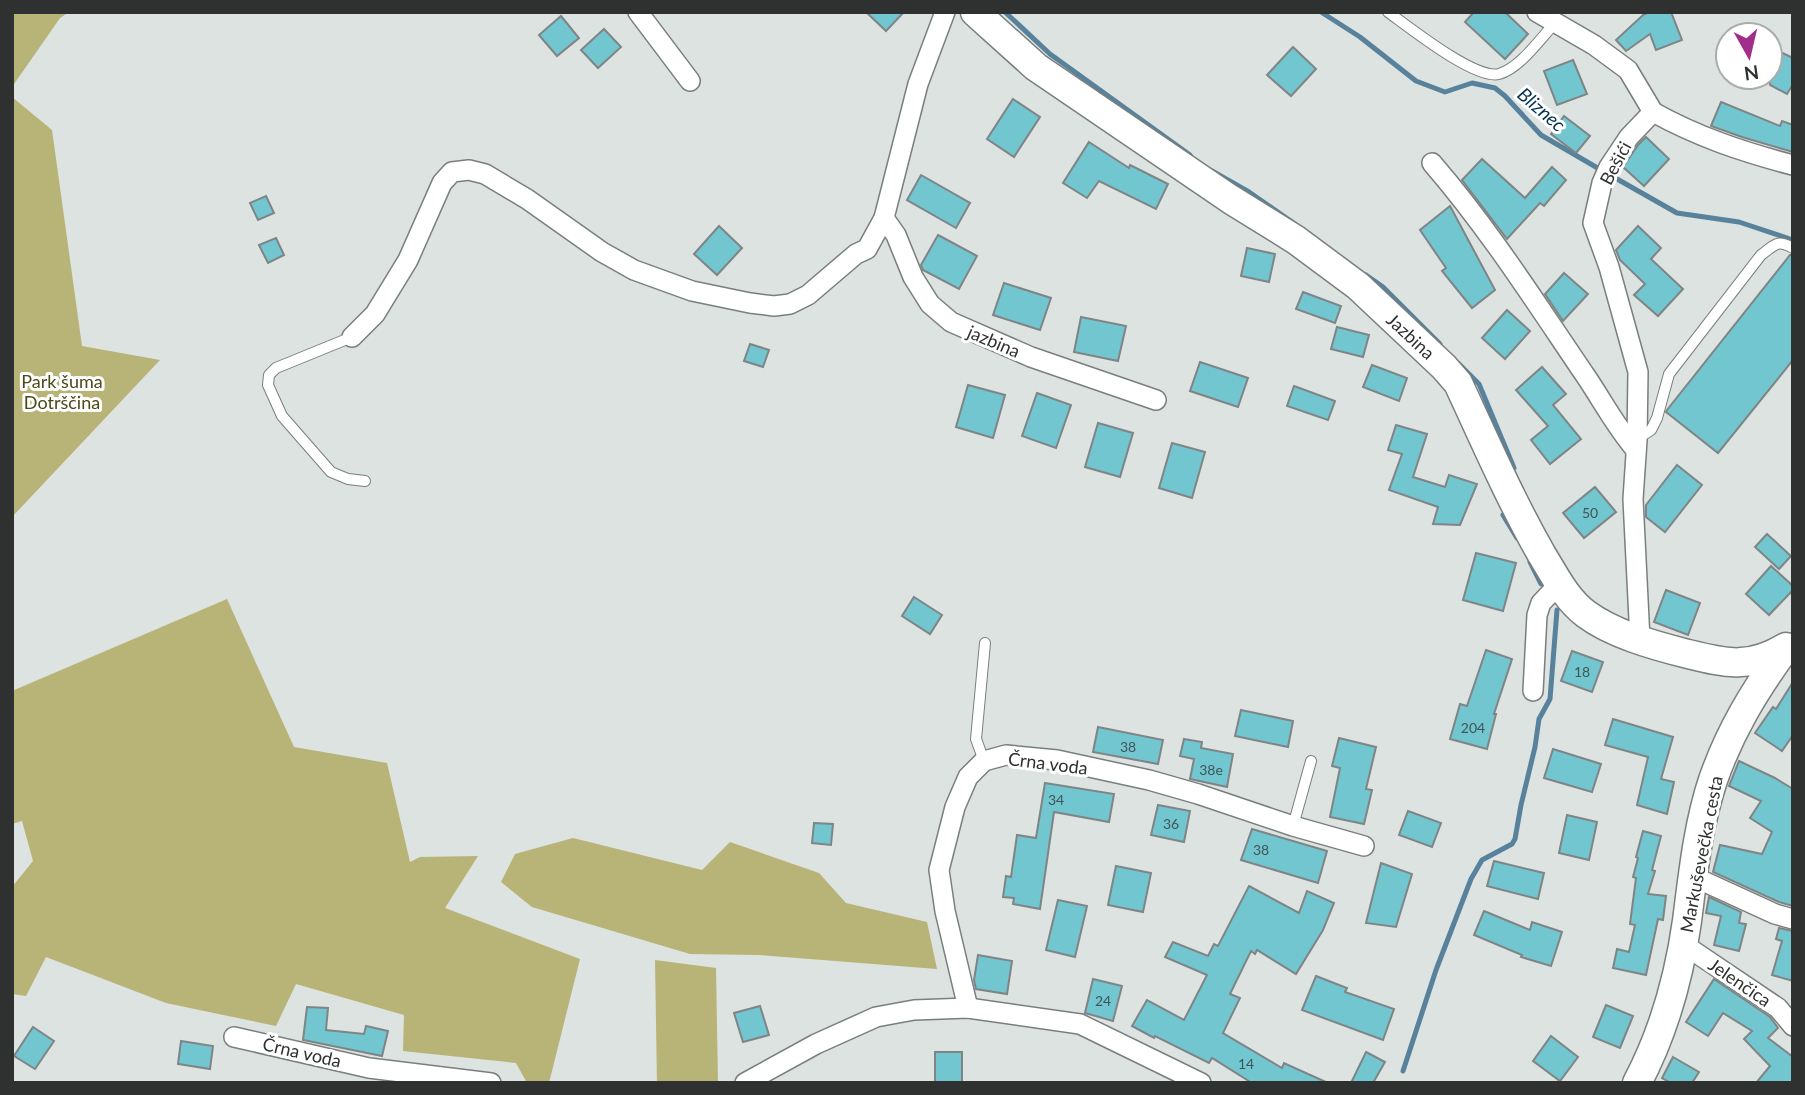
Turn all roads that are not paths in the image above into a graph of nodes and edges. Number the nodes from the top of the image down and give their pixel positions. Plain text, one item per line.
1 (638, 12) edge
2 (944, 12) edge
3 (975, 12) edge
4 (1388, 12) edge
5 (1537, 12) edge
6 (1555, 23) junction
7 (690, 81) dead end
8 (1653, 112) junction
9 (1432, 163) dead end
10 (1793, 165) edge
11 (884, 218) junction
12 (1793, 248) edge
13 (352, 337) joint
14 (1156, 400) dead end
15 (1636, 445) junction
16 (365, 481) dead end
17 (1559, 584) junction
18 (1640, 640) junction
19 (1789, 642) edge
20 (985, 643) dead end
21 (1723, 662) junction
22 (1533, 691) dead end
23 (1745, 706) junction
24 (984, 761) junction
25 (1311, 761) dead end
26 (1293, 826) junction
27 (1364, 846) dead end
28 (1692, 876) junction
29 (1793, 919) edge
30 (1683, 944) junction
31 (968, 1008) junction
32 (1793, 1026) edge
33 (234, 1037) dead end
34 (449, 1080) edge
35 (491, 1083) edge
36 (745, 1083) edge
37 (1201, 1083) edge
38 (1637, 1083) edge

1 - 7 street
2 - 11 street
3 - 17 street, Jazbina
4 - 6 lane
5 - 6 street
6 - 8 street
8 - 10 street
8 - 15 street, Bešići
9 - 15 street
11 - 13 street
11 - 14 street, jazbina
12 - 15 lane
13 - 16 lane
15 - 18 street, Bešići
17 - 18 street, Jazbina
17 - 22 street
18 - 21 street, Jazbina
19 - 21 street, Jazbina
19 - 23 street, Markuševečka cesta
20 - 24 lane
21 - 23 street
23 - 28 street, Markuševečka cesta
24 - 26 street, Črna voda
24 - 31 street, Črna voda
25 - 26 lane
26 - 27 street, Črna voda
28 - 29 street
28 - 30 street, Markuševečka cesta
30 - 32 street, Jelenčica
30 - 38 street, Markuševečka cesta
31 - 36 street
31 - 37 street
33 - 34 street, Črna voda
34 - 35 street, Črna voda

